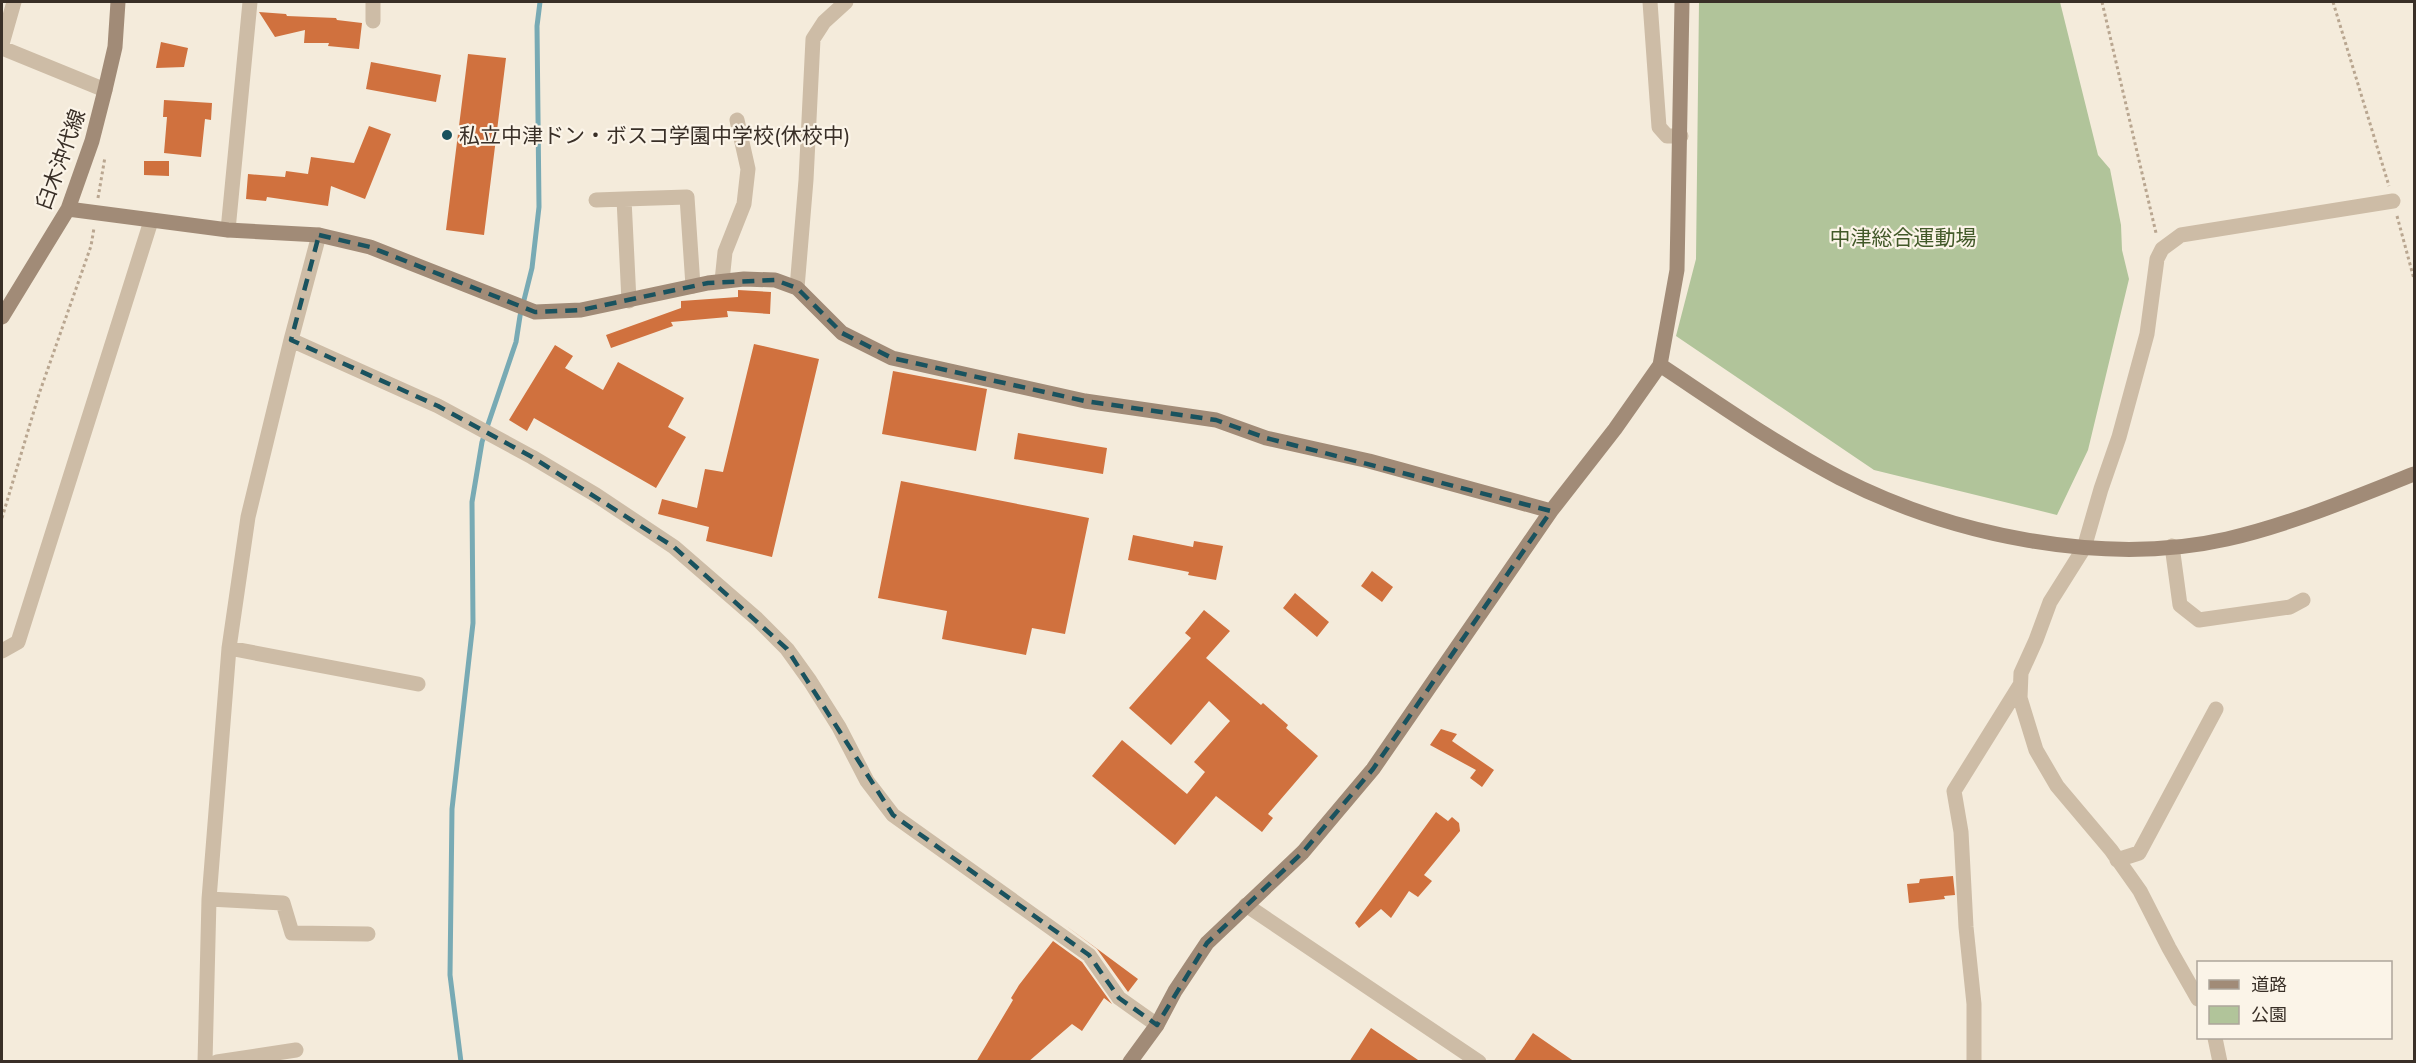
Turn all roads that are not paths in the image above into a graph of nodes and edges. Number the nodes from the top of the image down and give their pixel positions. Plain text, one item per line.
1 (14, 2) edge
2 (118, 2) edge
3 (250, 2) edge
4 (373, 2) edge
5 (846, 2) edge
6 (1650, 2) edge
7 (1682, 2) edge
8 (373, 21) dead end
9 (2, 46) edge
10 (105, 90) junction
11 (737, 120) dead end
12 (1681, 136) junction
13 (624, 199) junction
14 (596, 200) dead end
15 (2393, 201) road end
16 (68, 209) junction
17 (152, 222) junction
18 (228, 230) junction
19 (319, 235) junction
20 (722, 281) junction
21 (693, 286) junction
22 (797, 288) junction
23 (629, 301) junction
24 (2, 317) edge
25 (291, 340) junction
26 (1659, 365) junction
27 (2415, 474) edge
28 (1551, 511) junction
29 (2172, 546) junction
30 (2084, 548) junction
31 (2303, 600) dead end
32 (229, 648) junction
33 (2, 651) edge
34 (418, 684) dead end
35 (2021, 684) junction
36 (2216, 710) dead end
37 (2118, 860) junction
38 (209, 898) junction
39 (1246, 905) junction
40 (368, 934) dead end
41 (2197, 996) edge
42 (1157, 1025) junction
43 (2215, 1039) edge
44 (296, 1050) dead end
45 (205, 1062) edge
46 (217, 1062) edge
47 (1130, 1062) edge
48 (1479, 1062) edge
49 (1974, 1062) edge
50 (2220, 1062) edge

1 - 9 street
2 - 10 street, 臼木沖代線
3 - 18 street
4 - 8 street
5 - 22 street
6 - 12 street
7 - 12 street
9 - 10 street
10 - 16 street, 臼木沖代線
11 - 20 street
12 - 26 street
13 - 14 street
13 - 21 street
13 - 23 street
15 - 30 street
16 - 17 street
16 - 24 street, 臼木沖代線
17 - 18 street
17 - 33 street
18 - 19 street
19 - 23 street
19 - 25 street
20 - 21 street
20 - 22 street
21 - 23 street
22 - 28 street
25 - 32 street
25 - 42 street
26 - 28 street
26 - 30 street
27 - 29 street
28 - 39 street
29 - 30 street
29 - 31 street
30 - 35 street
32 - 34 street
32 - 38 street
35 - 37 street
35 - 49 street
36 - 37 street
37 - 41 street
38 - 40 street
38 - 45 street
39 - 42 street
39 - 48 street
42 - 47 street
43 - 50 street
44 - 46 street

